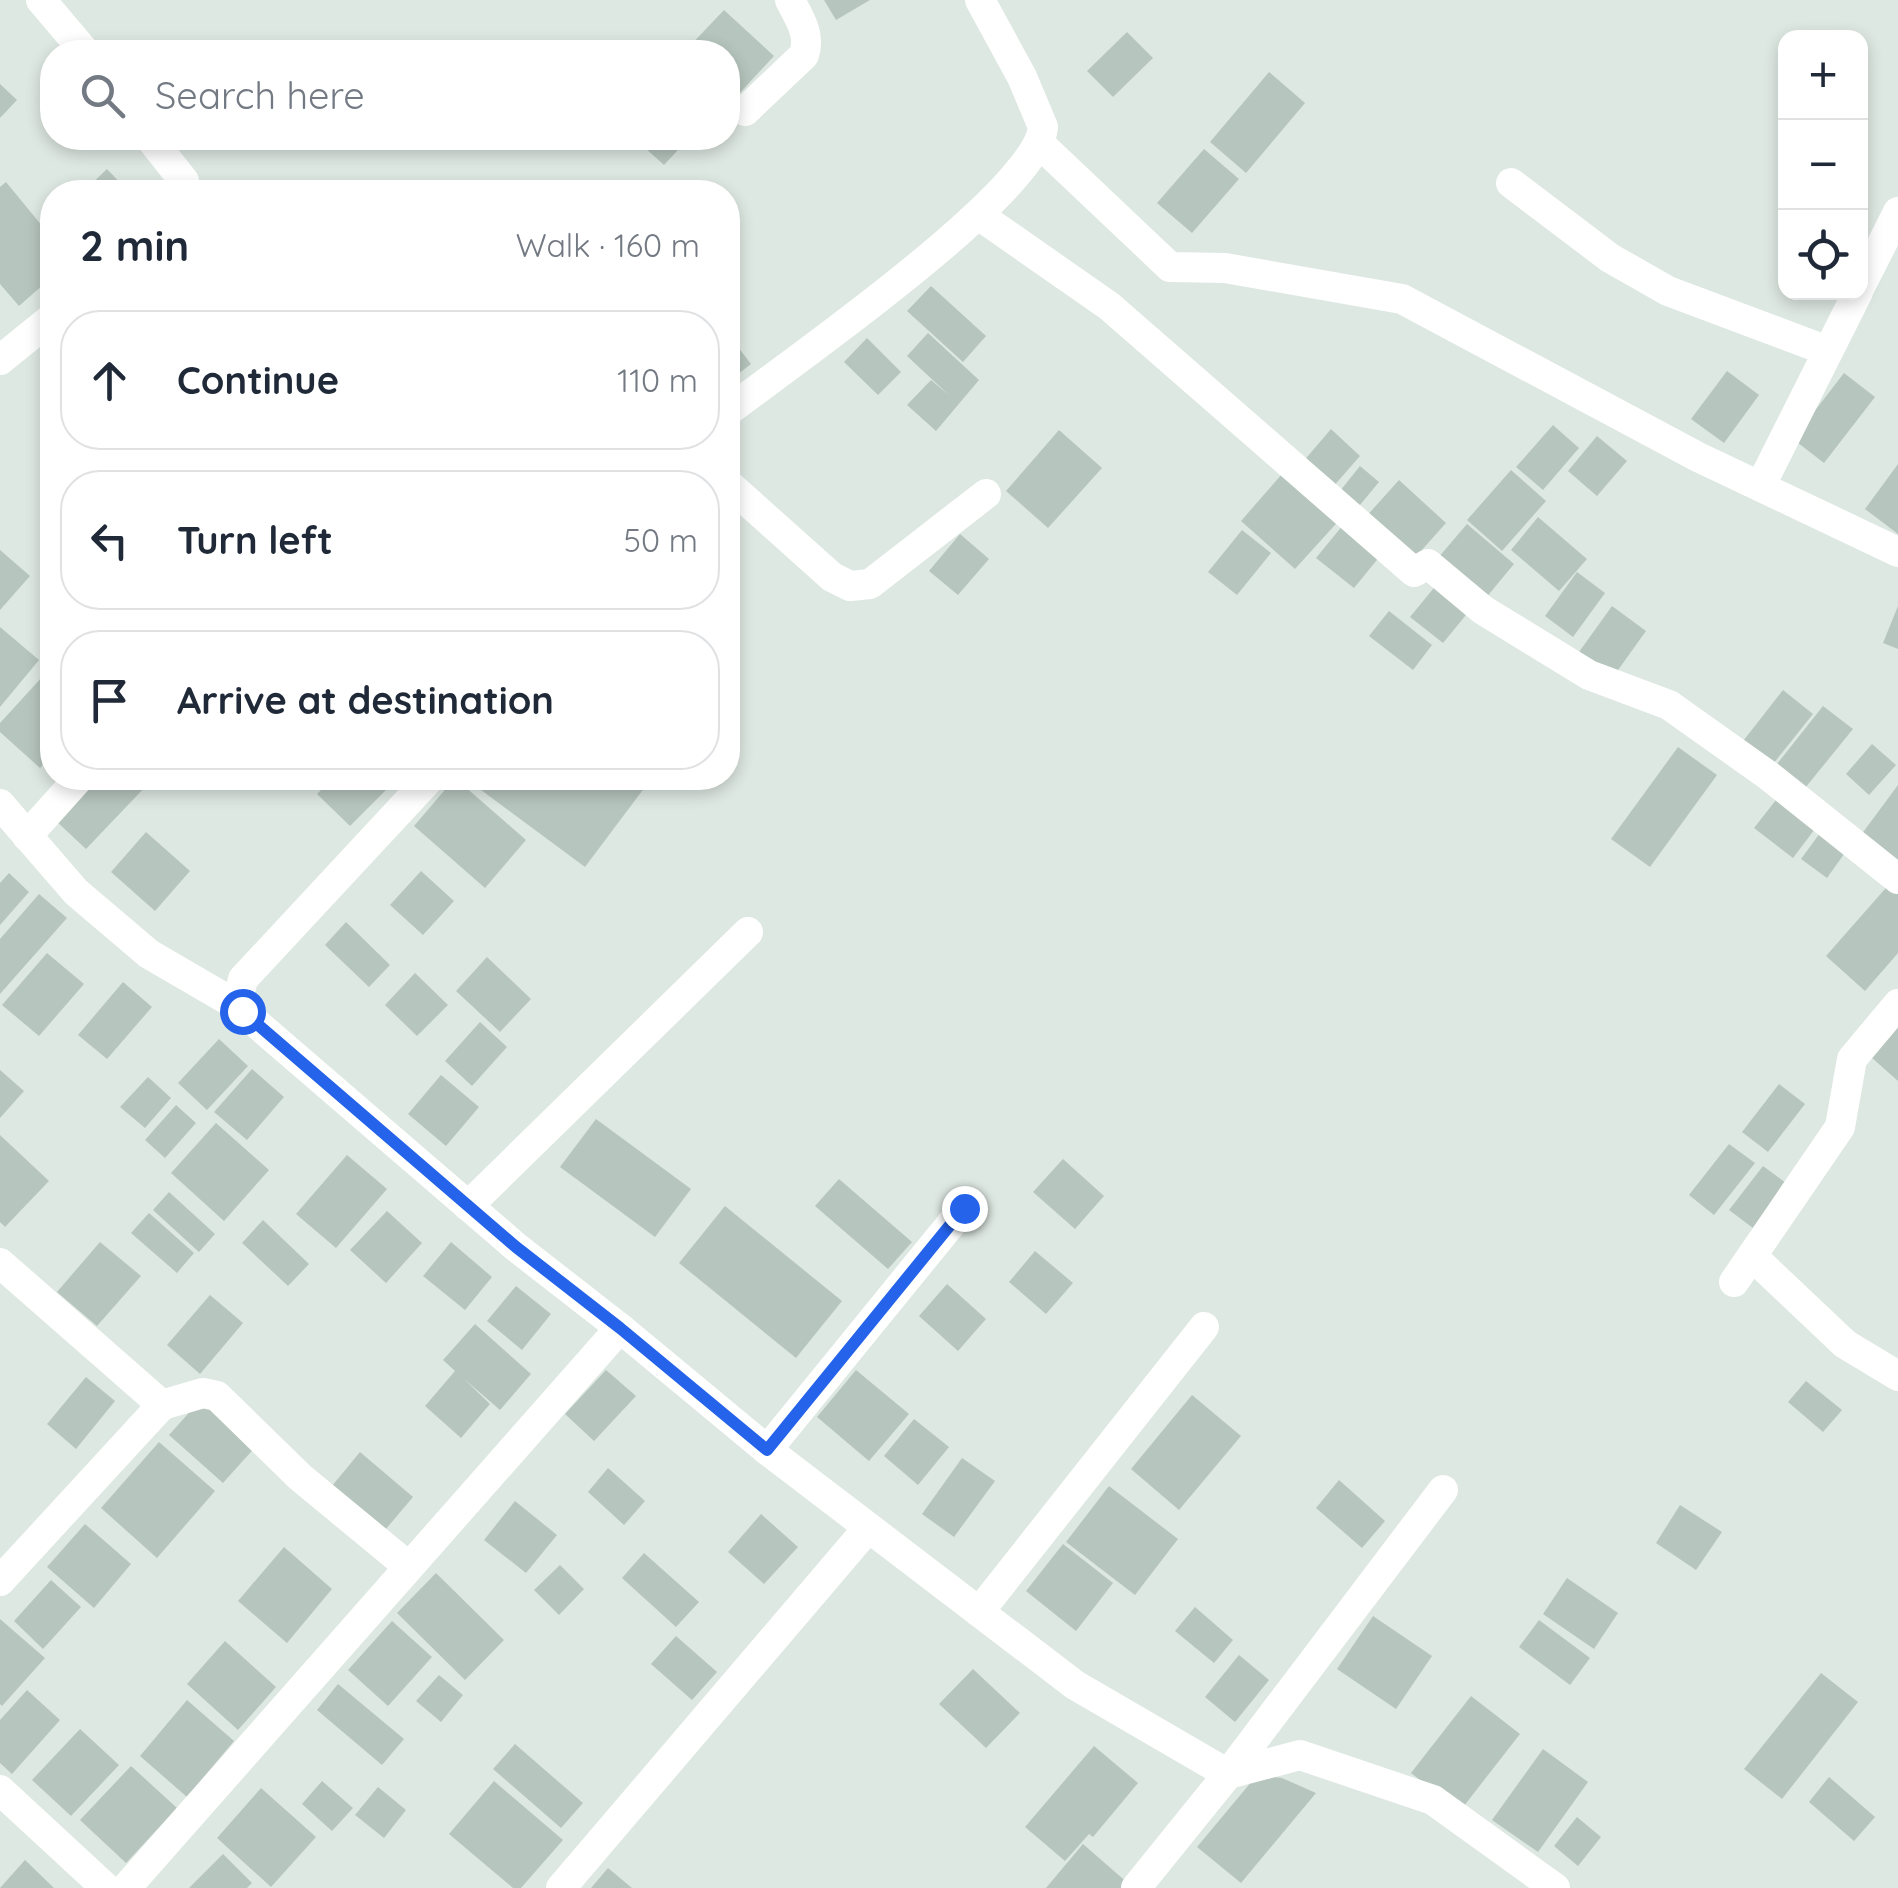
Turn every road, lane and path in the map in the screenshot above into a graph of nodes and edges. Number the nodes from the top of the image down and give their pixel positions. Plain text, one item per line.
1 (41, 0) edge
2 (790, 0) edge
3 (980, 0) edge
4 (75, 40) edge
5 (745, 112) dead end
6 (1040, 144) junction
7 (159, 150) edge
8 (183, 180) edge
9 (1512, 183) dead end
10 (1898, 212) edge
11 (980, 216) junction
12 (1868, 272) edge
13 (1854, 300) edge
14 (40, 328) edge
15 (1828, 351) junction
16 (0, 360) edge
17 (740, 402) edge
18 (1761, 486) junction
19 (986, 494) dead end
20 (740, 495) edge
21 (1898, 552) edge
22 (67, 790) edge
23 (419, 790) edge
24 (0, 804) edge
25 (27, 836) junction
26 (1898, 879) edge
27 (748, 932) dead end
28 (1898, 1004) edge
29 (240, 1006) junction
30 (468, 1206) junction
31 (964, 1208) dead end
32 (1752, 1256) junction
33 (0, 1263) edge
34 (1734, 1282) dead end
35 (1204, 1327) dead end
36 (620, 1328) junction
37 (1898, 1376) edge
38 (162, 1405) junction
39 (767, 1450) junction
40 (1442, 1490) dead end
41 (868, 1528) junction
42 (409, 1567) junction
43 (0, 1581) edge
44 (978, 1612) junction
45 (1228, 1774) junction
46 (0, 1790) edge
47 (106, 1888) edge
48 (126, 1888) edge
49 (561, 1888) edge
50 (1136, 1888) edge
51 (1555, 1888) edge

1 - 4 street
2 - 5 street
3 - 6 street
6 - 11 street
6 - 18 street
7 - 8 street
9 - 15 street
10 - 12 street
11 - 17 street
11 - 26 street
13 - 15 street
14 - 16 street
15 - 18 street
18 - 21 street
19 - 20 street
22 - 25 street
23 - 29 street
24 - 25 street
25 - 29 street
27 - 30 street
28 - 32 street
29 - 30 street
30 - 36 street
31 - 39 street
32 - 34 street
32 - 37 street
33 - 38 street
35 - 44 street
36 - 39 street
36 - 42 street
38 - 42 street
38 - 43 street
39 - 41 street
40 - 45 street
41 - 44 street
41 - 49 street
42 - 48 street
44 - 45 street
45 - 50 street
45 - 51 street
46 - 47 street

